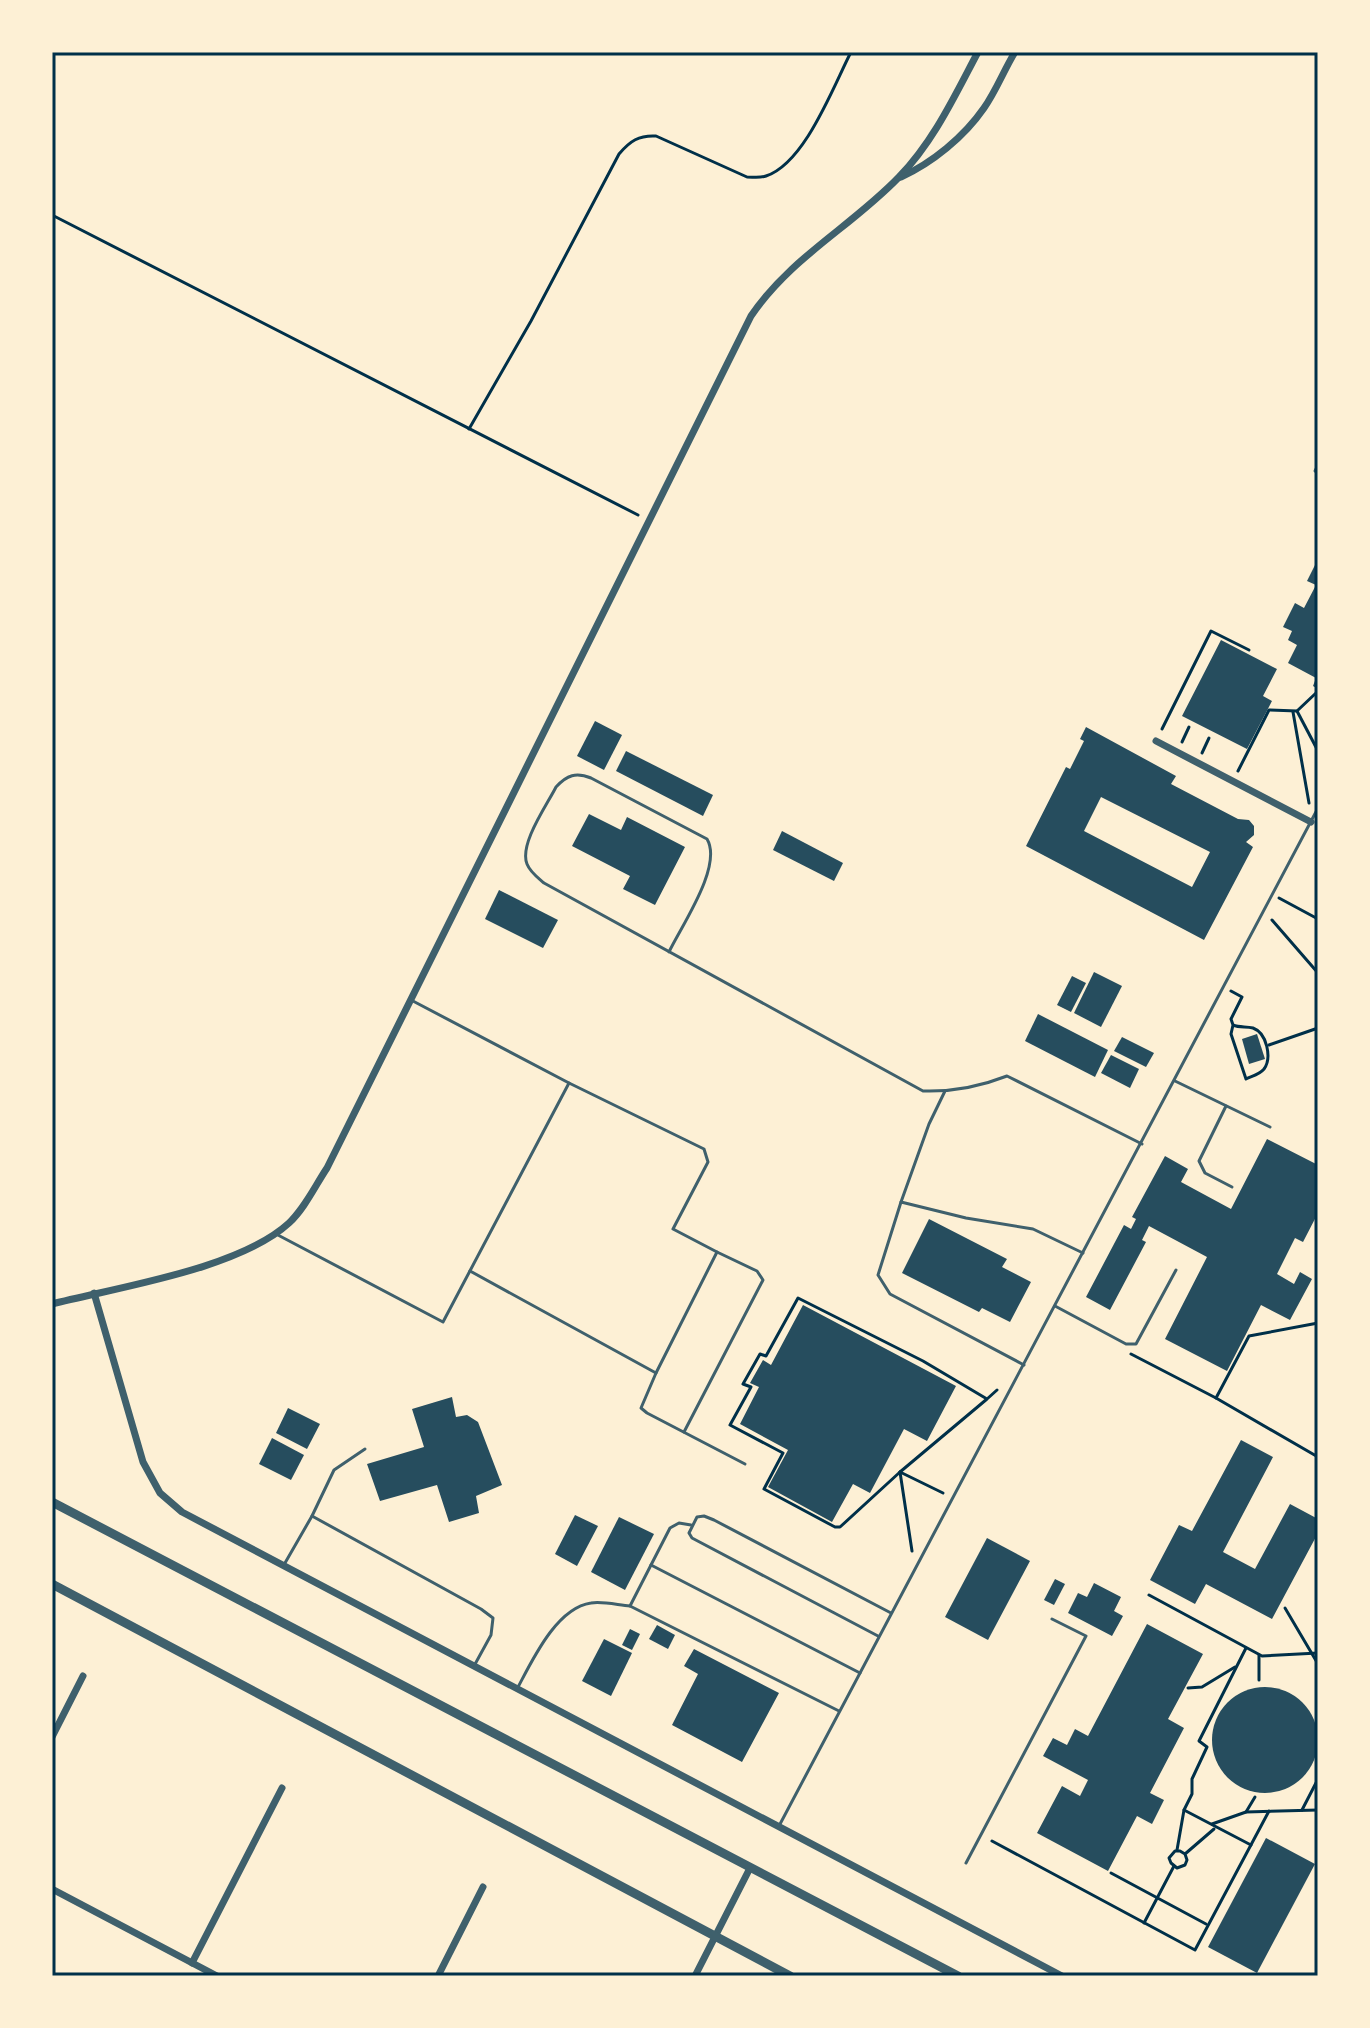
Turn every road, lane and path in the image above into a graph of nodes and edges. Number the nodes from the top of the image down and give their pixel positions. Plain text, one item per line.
1 (851, 52) edge
2 (978, 52) edge
3 (1015, 52) edge
4 (899, 178) junction
5 (52, 215) edge
6 (469, 429) junction
7 (1318, 465) edge
8 (1318, 473) edge
9 (649, 520) junction
10 (1249, 650) dead end
11 (1318, 694) edge
12 (1295, 712) junction
13 (1156, 741) joint
14 (1318, 751) edge
15 (1233, 781) junction
16 (1318, 808) edge
17 (1312, 820) junction
18 (1272, 894) junction
19 (1264, 911) junction
20 (1318, 919) edge
21 (669, 952) junction
22 (1318, 973) edge
23 (1224, 987) junction
24 (410, 1000) junction
25 (1233, 1025) junction
26 (1318, 1028) edge
27 (1267, 1046) junction
28 (1175, 1081) junction
29 (569, 1083) junction
30 (945, 1091) junction
31 (1226, 1106) junction
32 (1270, 1127) dead end
33 (1142, 1144) junction
34 (1232, 1187) dead end
35 (901, 1202) junction
36 (276, 1234) junction
37 (717, 1252) junction
38 (1083, 1253) junction
39 (1176, 1270) dead end
40 (470, 1271) junction
41 (94, 1293) junction
42 (52, 1304) edge
43 (1055, 1306) junction
44 (1318, 1323) edge
45 (1121, 1349) dead end
46 (1024, 1365) junction
47 (656, 1373) junction
48 (998, 1389) dead end
49 (1216, 1398) junction
50 (987, 1399) junction
51 (684, 1432) junction
52 (365, 1449) dead end
53 (1318, 1457) edge
54 (745, 1464) dead end
55 (900, 1472) junction
56 (952, 1498) junction
57 (52, 1502) edge
58 (312, 1516) junction
59 (692, 1525) junction
60 (651, 1565) junction
61 (283, 1566) junction
62 (914, 1569) junction
63 (52, 1584) edge
64 (1149, 1595) dead end
65 (630, 1606) junction
66 (1285, 1608) dead end
67 (891, 1613) junction
68 (1052, 1619) dead end
69 (879, 1637) junction
70 (1246, 1648) junction
71 (1311, 1653) junction
72 (1318, 1653) edge
73 (1259, 1655) junction
74 (1318, 1664) edge
75 (1238, 1665) junction
76 (474, 1666) junction
77 (860, 1673) junction
78 (83, 1676) dead end
79 (1259, 1680) dead end
80 (1188, 1688) dead end
81 (517, 1689) junction
82 (839, 1711) junction
83 (52, 1737) edge
84 (1318, 1779) edge
85 (282, 1788) dead end
86 (1255, 1797) dead end
87 (1184, 1810) junction
88 (1302, 1810) junction
89 (1318, 1810) edge
90 (1269, 1811) junction
91 (1246, 1812) junction
92 (779, 1826) junction
93 (1213, 1827) junction
94 (992, 1841) dead end
95 (1251, 1845) junction
96 (1177, 1850) junction
97 (1185, 1854) junction
98 (966, 1863) dead end
99 (1174, 1866) junction
100 (750, 1868) junction
101 (1111, 1873) dead end
102 (483, 1887) dead end
103 (52, 1889) edge
104 (1157, 1899) junction
105 (1144, 1923) junction
106 (1208, 1925) junction
107 (714, 1937) junction
108 (192, 1963) junction
109 (217, 1976) edge
110 (438, 1976) edge
111 (695, 1976) edge
112 (790, 1976) edge
113 (958, 1976) edge
114 (1062, 1976) edge

1 - 6 path
2 - 4 street
3 - 4 street
4 - 9 street
5 - 6 path
6 - 9 path
7 - 8 lane
9 - 24 street
10 - 13 path
11 - 12 path
12 - 14 path
12 - 15 path
12 - 17 path
13 - 15 street
15 - 17 street
16 - 17 lane
17 - 18 lane
18 - 19 lane
18 - 20 path
19 - 22 path
19 - 23 lane
21 - 21 lane
21 - 30 lane
23 - 25 path
23 - 28 lane
24 - 29 lane
24 - 36 street
25 - 27 path
25 - 27 path
26 - 27 path
28 - 31 lane
28 - 33 lane
29 - 37 lane
29 - 40 lane
30 - 33 lane
30 - 35 lane
31 - 32 lane
31 - 34 lane
33 - 38 lane
35 - 38 lane
35 - 46 lane
36 - 40 lane
36 - 41 street
37 - 47 lane
37 - 51 lane
38 - 43 lane
39 - 43 lane
40 - 47 lane
41 - 42 street
41 - 61 street
43 - 46 lane
44 - 49 path
45 - 49 path
46 - 56 lane
47 - 51 lane
48 - 50 path
49 - 53 path
50 - 55 path
50 - 55 path
51 - 54 lane
52 - 58 lane
55 - 56 path
55 - 62 path
56 - 62 lane
57 - 100 street
58 - 61 lane
58 - 76 lane
59 - 60 lane
59 - 67 lane
59 - 69 lane
60 - 65 lane
60 - 77 lane
61 - 76 street
62 - 67 lane
63 - 107 street
64 - 70 path
65 - 81 lane
65 - 82 lane
66 - 71 path
67 - 69 lane
68 - 98 lane
69 - 77 lane
70 - 73 path
70 - 75 path
71 - 72 path
71 - 73 path
71 - 74 path
73 - 79 path
75 - 80 path
75 - 87 path
76 - 81 street
77 - 82 lane
78 - 83 street
81 - 92 street
82 - 92 lane
84 - 88 path
85 - 108 street
86 - 91 path
87 - 93 path
87 - 96 path
88 - 89 path
88 - 90 path
90 - 91 path
90 - 95 path
91 - 93 path
92 - 114 street
93 - 95 path
93 - 97 path
94 - 105 path
95 - 106 path
96 - 97 path
96 - 99 path
97 - 99 path
99 - 104 path
100 - 107 street
100 - 113 street
101 - 104 path
102 - 110 street
103 - 108 street
104 - 105 path
104 - 106 path
105 - 106 path
107 - 111 street
107 - 112 street
108 - 109 street

